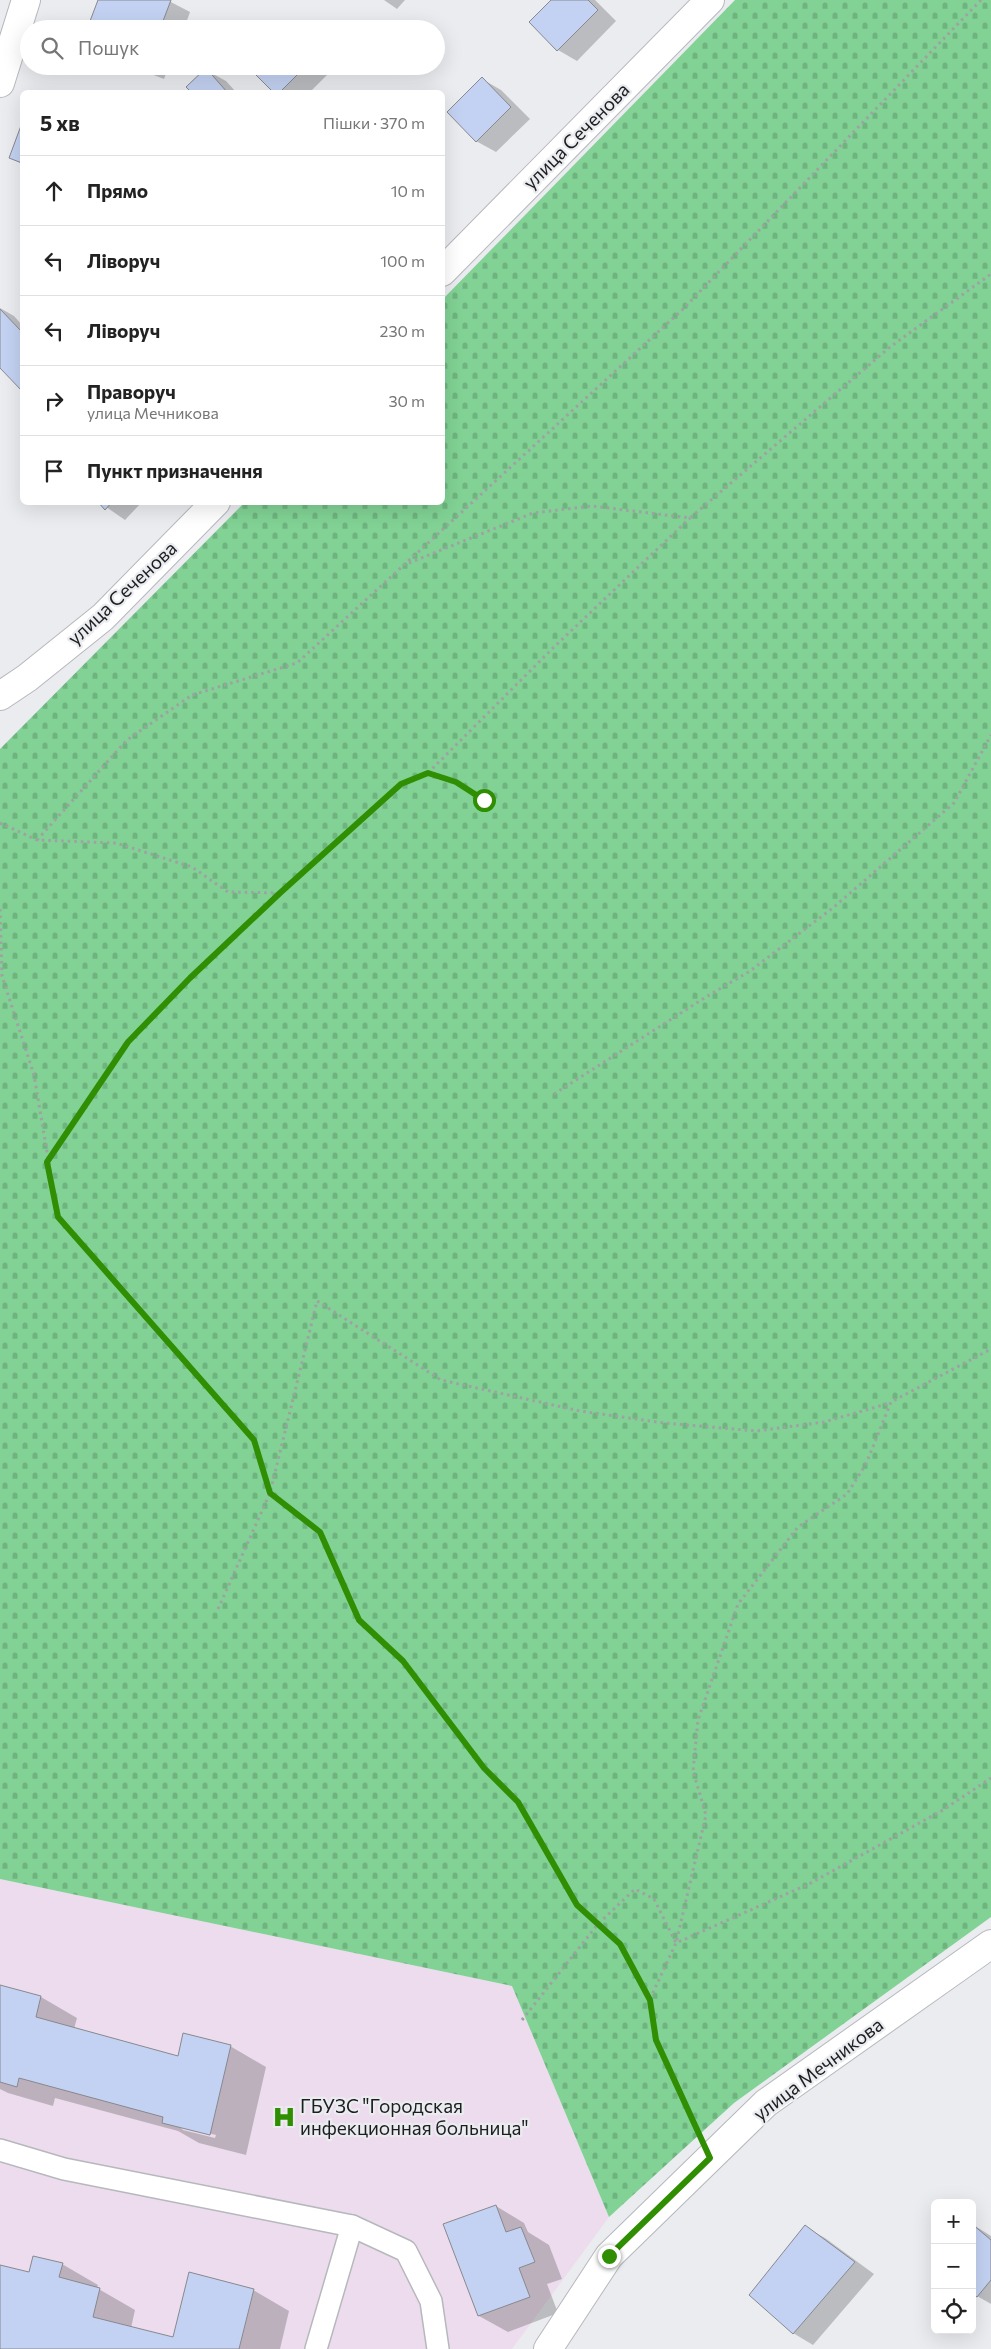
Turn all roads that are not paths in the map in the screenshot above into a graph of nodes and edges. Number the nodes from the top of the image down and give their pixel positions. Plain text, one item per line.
1 (26, 0) edge
2 (710, 0) edge
3 (0, 83) edge
4 (445, 269) edge
5 (213, 505) edge
6 (0, 696) edge
7 (991, 1944) edge
8 (0, 2150) edge
9 (352, 2226) junction
10 (316, 2349) edge
11 (438, 2349) edge
12 (548, 2349) edge

1 - 3 street
2 - 4 street, улица Сеченова
5 - 6 street, улица Сеченова
7 - 12 street, улица Мечникова
8 - 9 lane
9 - 10 lane
9 - 11 lane

